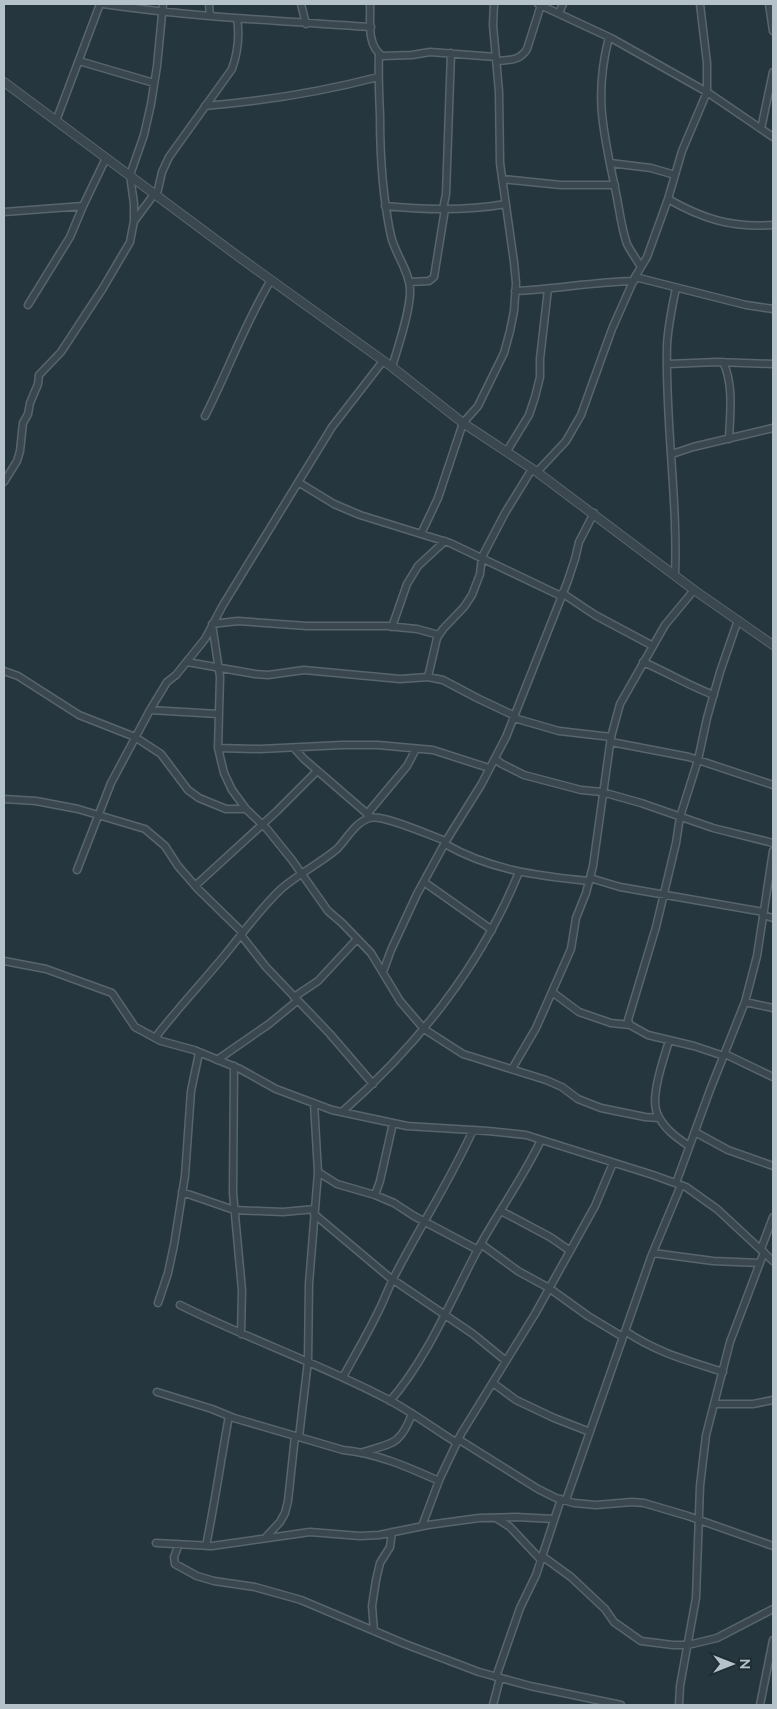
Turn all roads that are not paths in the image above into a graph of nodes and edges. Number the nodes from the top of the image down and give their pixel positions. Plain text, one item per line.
1 (101, 4) edge
2 (163, 4) edge
3 (209, 4) edge
4 (302, 4) edge
5 (370, 4) edge
6 (494, 4) edge
7 (563, 4) edge
8 (700, 4) edge
9 (769, 4) edge
10 (540, 5) edge
11 (163, 13) junction
12 (559, 14) junction
13 (210, 16) junction
14 (237, 18) junction
15 (306, 24) junction
16 (371, 27) junction
17 (773, 31) edge
18 (608, 37) junction
19 (451, 53) junction
20 (379, 54) junction
21 (496, 59) junction
22 (79, 61) junction
23 (773, 72) edge
24 (378, 77) junction
25 (4, 82) edge
26 (154, 83) junction
27 (707, 92) junction
28 (205, 106) junction
29 (56, 121) junction
30 (761, 128) junction
31 (773, 137) edge
32 (106, 158) junction
33 (610, 163) junction
34 (130, 175) junction
35 (675, 175) junction
36 (502, 179) junction
37 (615, 185) junction
38 (156, 194) junction
39 (668, 199) junction
40 (506, 204) junction
41 (83, 206) junction
42 (385, 206) junction
43 (444, 209) junction
44 (4, 212) edge
45 (134, 221) junction
46 (773, 225) edge
47 (641, 268) junction
48 (634, 279) junction
49 (271, 280) junction
50 (409, 282) junction
51 (548, 288) junction
52 (676, 288) junction
53 (515, 291) junction
54 (28, 305) dead end
55 (773, 309) edge
56 (384, 361) junction
57 (723, 362) junction
58 (668, 364) junction
59 (773, 364) edge
60 (392, 367) junction
61 (205, 416) dead end
62 (463, 423) junction
63 (773, 428) edge
64 (728, 439) junction
65 (507, 451) junction
66 (672, 454) junction
67 (535, 470) junction
68 (4, 482) edge
69 (298, 482) junction
70 (594, 513) junction
71 (421, 534) junction
72 (444, 541) junction
73 (482, 558) junction
74 (675, 575) junction
75 (694, 590) junction
76 (561, 595) junction
77 (738, 620) junction
78 (212, 624) junction
79 (392, 627) junction
80 (440, 635) junction
81 (773, 645) edge
82 (653, 646) junction
83 (187, 662) junction
84 (643, 662) junction
85 (219, 668) junction
86 (4, 670) edge
87 (428, 677) junction
88 (714, 695) junction
89 (150, 710) junction
90 (218, 714) junction
91 (515, 717) junction
92 (135, 737) junction
93 (611, 739) junction
94 (218, 748) junction
95 (294, 748) junction
96 (416, 749) junction
97 (495, 758) junction
98 (698, 760) junction
99 (489, 768) junction
100 (317, 771) junction
101 (773, 786) edge
102 (602, 792) junction
103 (4, 799) edge
104 (246, 809) junction
105 (98, 815) junction
106 (369, 816) junction
107 (680, 817) junction
108 (262, 825) junction
109 (446, 843) junction
110 (773, 844) edge
111 (773, 851) edge
112 (77, 870) dead end
113 (519, 872) junction
114 (302, 873) junction
115 (589, 879) junction
116 (424, 882) junction
117 (195, 886) junction
118 (663, 894) junction
119 (764, 913) junction
120 (773, 918) edge
121 (492, 930) junction
122 (242, 934) junction
123 (357, 939) junction
124 (4, 961) edge
125 (383, 972) junction
126 (552, 992) junction
127 (295, 999) junction
128 (745, 1002) junction
129 (773, 1008) edge
130 (630, 1025) junction
131 (424, 1029) junction
132 (155, 1038) junction
133 (669, 1040) junction
134 (199, 1053) junction
135 (724, 1055) junction
136 (217, 1060) junction
137 (234, 1066) junction
138 (512, 1069) junction
139 (773, 1077) edge
140 (373, 1084) junction
141 (314, 1103) junction
142 (342, 1112) junction
143 (659, 1118) junction
144 (392, 1123) junction
145 (473, 1130) junction
146 (695, 1132) junction
147 (541, 1140) junction
148 (690, 1146) junction
149 (613, 1163) junction
150 (773, 1166) edge
151 (318, 1172) junction
152 (678, 1184) junction
153 (182, 1192) junction
154 (375, 1195) junction
155 (234, 1210) junction
156 (314, 1211) junction
157 (501, 1211) junction
158 (773, 1217) edge
159 (424, 1222) junction
160 (480, 1247) junction
161 (569, 1250) junction
162 (763, 1251) junction
163 (653, 1252) junction
164 (773, 1261) edge
165 (760, 1263) junction
166 (393, 1280) junction
167 (549, 1288) junction
168 (158, 1303) dead end
169 (180, 1305) dead end
170 (444, 1315) junction
171 (241, 1334) junction
172 (624, 1334) junction
173 (308, 1361) junction
174 (506, 1361) junction
175 (723, 1372) junction
176 (342, 1378) junction
177 (493, 1383) junction
178 (157, 1392) dead end
179 (773, 1400) edge
180 (390, 1401) junction
181 (714, 1404) junction
182 (412, 1414) junction
183 (229, 1416) junction
184 (590, 1432) junction
185 (297, 1436) junction
186 (458, 1441) junction
187 (362, 1452) junction
188 (439, 1481) junction
189 (563, 1500) junction
190 (495, 1518) junction
191 (554, 1519) junction
192 (699, 1520) junction
193 (422, 1526) junction
194 (392, 1532) junction
195 (266, 1537) junction
196 (156, 1543) dead end
197 (179, 1544) junction
198 (206, 1546) junction
199 (773, 1546) edge
200 (541, 1558) junction
201 (773, 1609) edge
202 (374, 1631) junction
203 (773, 1640) edge
204 (688, 1645) junction
205 (498, 1678) junction
206 (493, 1705) edge
207 (616, 1705) edge
208 (679, 1705) edge
209 (760, 1705) edge

1 - 11 street
1 - 22 street
2 - 11 street
3 - 13 street
4 - 15 street
5 - 16 street
6 - 21 street
7 - 12 street
8 - 27 street
9 - 17 street
10 - 12 street
10 - 21 street
11 - 13 street
11 - 26 street
12 - 18 street
13 - 14 street
14 - 15 street
14 - 28 street
15 - 16 street
16 - 20 street
18 - 27 street
18 - 33 street
19 - 20 street
19 - 21 street
19 - 43 street
20 - 24 street
21 - 36 street
22 - 26 street
22 - 29 street
23 - 30 street
24 - 28 street
24 - 42 street
25 - 29 street
26 - 34 street
27 - 30 street
27 - 35 street
28 - 38 street
29 - 32 street
30 - 31 street
32 - 34 street
32 - 41 street
33 - 35 street
33 - 37 street
34 - 38 street
34 - 45 street
35 - 39 street
36 - 37 street
36 - 40 street
37 - 47 street
38 - 45 street
38 - 49 street
39 - 46 street
39 - 47 street
40 - 43 street
40 - 53 street
41 - 44 street
41 - 54 street
42 - 43 street
42 - 50 street
43 - 50 street
45 - 68 street
47 - 48 street
48 - 51 street
48 - 52 street
48 - 67 street
49 - 56 street
49 - 61 street
50 - 60 street
51 - 53 street
51 - 65 street
52 - 55 street
52 - 58 street
53 - 62 street
56 - 60 street
56 - 69 street
57 - 58 street
57 - 59 street
57 - 64 street
58 - 66 street
60 - 62 street
62 - 65 street
62 - 71 street
63 - 64 street
64 - 66 street
65 - 67 street
66 - 74 street
67 - 70 street
67 - 73 street
69 - 71 street
69 - 78 street
70 - 74 street
70 - 76 street
71 - 72 street
72 - 73 street
72 - 79 street
73 - 76 street
73 - 80 street
74 - 75 street
75 - 77 street
75 - 82 street
76 - 82 street
76 - 91 street
77 - 81 street
77 - 88 street
78 - 79 street
78 - 83 street
78 - 85 street
79 - 80 street
80 - 87 street
82 - 84 street
83 - 85 street
83 - 89 street
84 - 88 street
84 - 93 street
85 - 87 street
85 - 90 street
86 - 92 street
87 - 91 street
88 - 98 street
89 - 90 street
89 - 92 street
90 - 94 street
91 - 93 street
91 - 97 street
92 - 104 street
92 - 105 street
93 - 98 street
93 - 102 street
94 - 95 street
94 - 104 street
95 - 96 street
95 - 100 street
96 - 99 street
96 - 106 street
97 - 99 street
97 - 102 street
98 - 101 street
98 - 107 street
99 - 109 street
100 - 106 street
100 - 108 street
102 - 107 street
102 - 115 street
103 - 105 street
104 - 108 street
105 - 112 street
105 - 117 street
106 - 109 street
106 - 114 street
107 - 110 street
107 - 118 street
108 - 114 street
108 - 117 street
109 - 113 street
109 - 116 street
111 - 119 street
113 - 115 street
113 - 121 street
114 - 122 street
114 - 123 street
115 - 118 street
115 - 126 street
116 - 121 street
116 - 125 street
117 - 122 street
118 - 119 street
118 - 130 street
119 - 120 street
119 - 128 street
121 - 131 street
122 - 127 street
122 - 132 street
123 - 125 street
123 - 127 street
124 - 132 street
125 - 131 street
126 - 130 street
126 - 138 street
127 - 136 street
127 - 140 street
128 - 129 street
128 - 135 street
130 - 133 street
131 - 138 street
131 - 140 street
132 - 134 street
133 - 135 street
133 - 143 street
134 - 136 street
134 - 153 street
135 - 139 street
135 - 146 street
136 - 137 street
137 - 141 street
137 - 155 street
138 - 143 street
140 - 142 street
141 - 142 street
141 - 151 street
142 - 144 street
143 - 148 street
144 - 145 street
144 - 154 street
145 - 147 street
145 - 159 street
146 - 148 street
146 - 150 street
147 - 149 street
147 - 157 street
148 - 152 street
149 - 152 street
149 - 161 street
151 - 154 street
151 - 156 street
152 - 162 street
152 - 163 street
153 - 155 street
153 - 168 street
154 - 159 street
155 - 156 street
155 - 171 street
156 - 166 street
156 - 173 street
157 - 160 street
157 - 161 street
158 - 162 street
159 - 160 street
159 - 166 street
160 - 167 street
160 - 170 street
161 - 167 street
162 - 164 street
162 - 165 street
163 - 165 street
163 - 172 street
165 - 175 street
166 - 170 street
166 - 176 street
167 - 172 street
167 - 174 street
169 - 171 street
170 - 174 street
170 - 180 street
171 - 173 street
172 - 175 street
172 - 184 street
173 - 176 street
173 - 185 street
174 - 177 street
175 - 181 street
176 - 180 street
177 - 184 street
177 - 186 street
178 - 183 street
179 - 181 street
180 - 182 street
181 - 192 street
182 - 186 street
182 - 187 street
183 - 185 street
183 - 198 street
184 - 189 street
185 - 187 street
185 - 195 street
186 - 188 street
186 - 189 street
187 - 188 street
188 - 193 street
189 - 191 street
189 - 192 street
190 - 191 street
190 - 193 street
190 - 200 street
191 - 200 street
192 - 199 street
192 - 204 street
193 - 194 street
194 - 195 street
194 - 202 street
195 - 198 street
196 - 197 street
197 - 198 street
197 - 202 street
200 - 204 street
200 - 205 street
201 - 204 street
202 - 205 street
203 - 209 street
204 - 208 street
205 - 206 street
205 - 207 street

